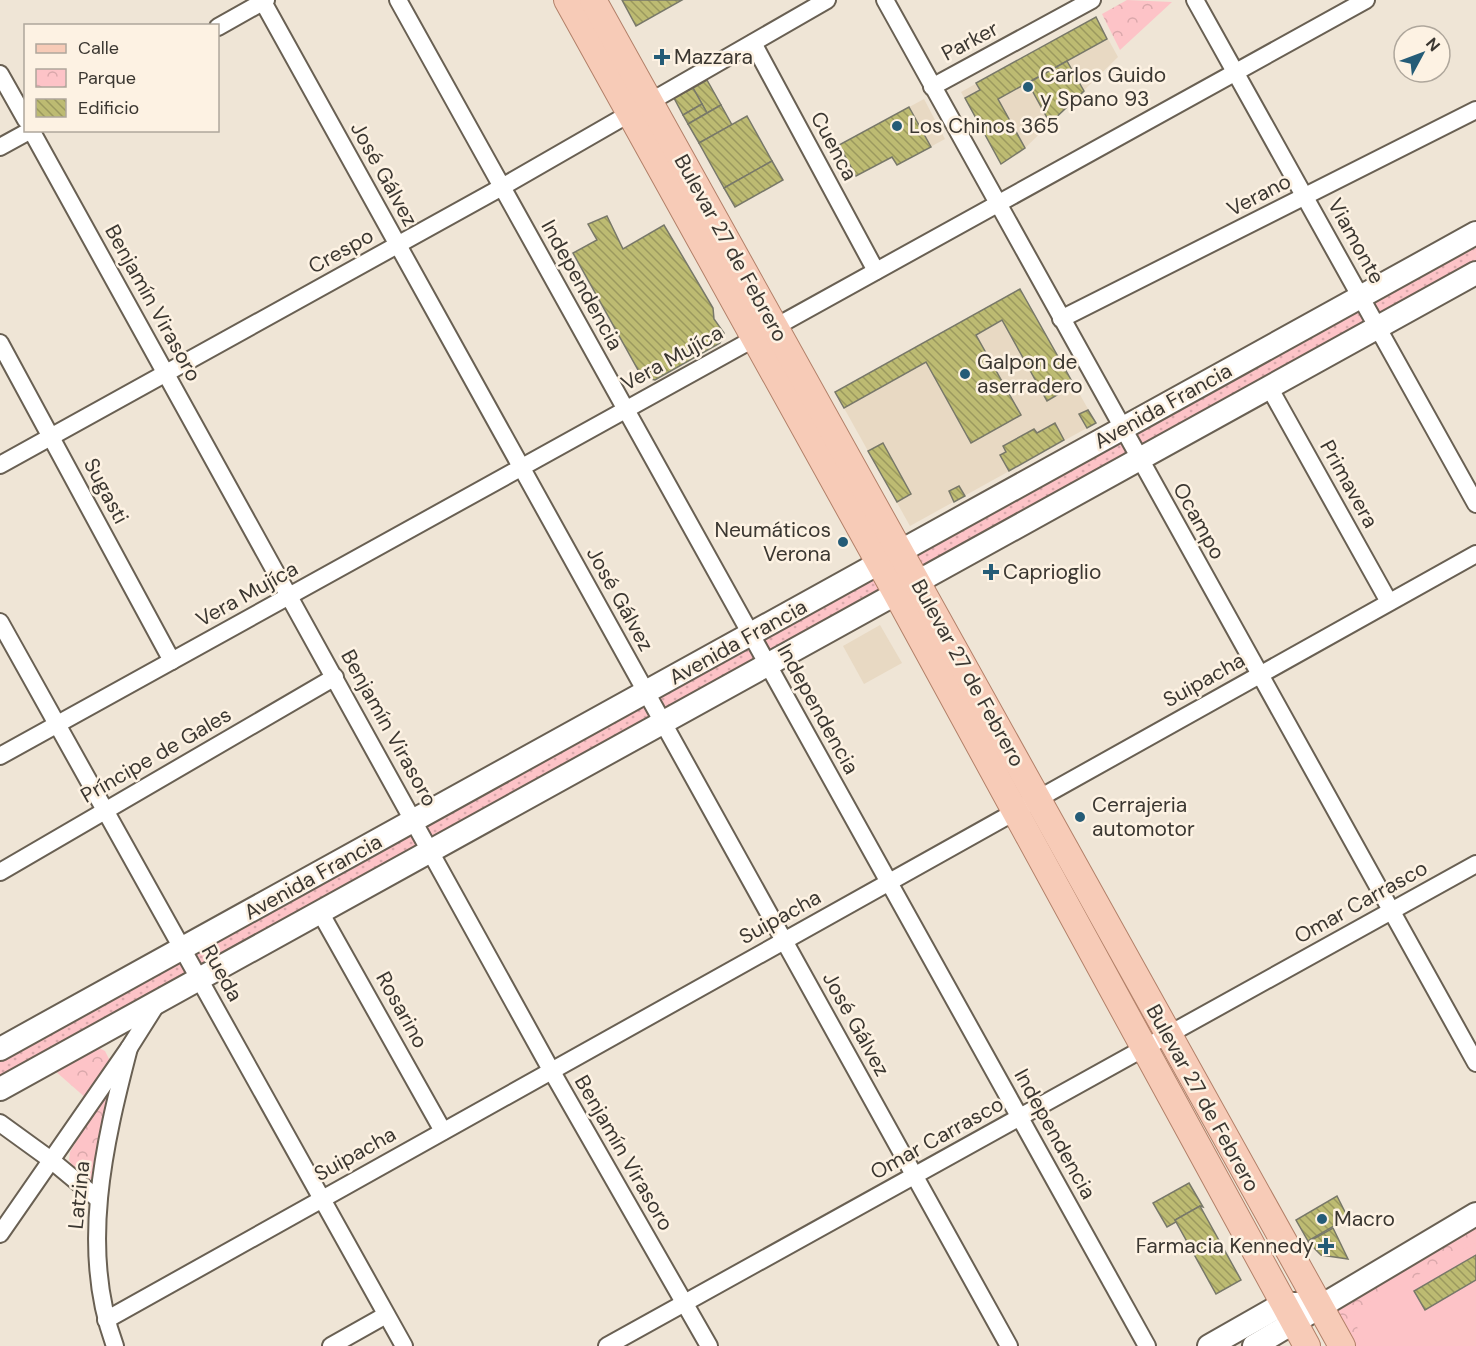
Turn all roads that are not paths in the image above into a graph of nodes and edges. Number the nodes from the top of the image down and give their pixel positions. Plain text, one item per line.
1 (398, 0) edge
2 (567, 0) edge
3 (592, 0) edge
4 (827, 0) edge
5 (885, 0) edge
6 (1092, 0) edge
7 (1196, 0) edge
8 (1366, 0) edge
9 (264, 1) edge
10 (219, 26) edge
11 (753, 43) junction
12 (1235, 73) junction
13 (0, 74) edge
14 (932, 87) junction
15 (639, 106) junction
16 (1476, 110) edge
17 (24, 116) edge
18 (27, 132) edge
19 (32, 132) edge
20 (0, 147) edge
21 (502, 187) junction
22 (1306, 196) junction
23 (998, 204) junction
24 (1476, 233) edge
25 (398, 245) junction
26 (876, 272) junction
27 (1476, 273) edge
28 (1361, 296) junction
29 (1061, 319) junction
30 (1378, 327) junction
31 (765, 333) junction
32 (0, 343) edge
33 (166, 373) junction
34 (1269, 387) junction
35 (626, 410) junction
36 (1122, 429) junction
37 (51, 437) junction
38 (1139, 459) junction
39 (0, 465) edge
40 (521, 468) junction
41 (1476, 504) edge
42 (1476, 554) edge
43 (890, 557) junction
44 (907, 587) junction
45 (290, 596) junction
46 (1389, 602) junction
47 (0, 622) edge
48 (751, 634) junction
49 (172, 660) junction
50 (767, 664) junction
51 (1259, 675) junction
52 (335, 677) junction
53 (646, 693) junction
54 (663, 722) junction
55 (57, 725) junction
56 (0, 756) edge
57 (1038, 798) junction
58 (106, 810) junction
59 (1015, 811) junction
60 (415, 820) junction
61 (432, 850) junction
62 (1476, 864) edge
63 (0, 872) edge
64 (888, 882) junction
65 (1390, 911) junction
66 (320, 912) junction
67 (784, 940) junction
68 (183, 949) junction
69 (199, 979) junction
70 (158, 1001) junction
71 (1168, 1036) junction
72 (129, 1048) junction
73 (1144, 1049) junction
74 (0, 1050) edge
75 (1476, 1064) edge
76 (551, 1070) junction
77 (0, 1089) edge
78 (1020, 1118) junction
79 (0, 1124) edge
80 (444, 1131) junction
81 (51, 1160) junction
82 (915, 1176) junction
83 (98, 1199) junction
84 (322, 1199) junction
85 (1476, 1214) edge
86 (0, 1234) edge
87 (685, 1303) junction
88 (1319, 1305) junction
89 (1289, 1314) junction
90 (386, 1315) junction
91 (105, 1320) junction
92 (116, 1346) edge
93 (332, 1346) edge
94 (404, 1346) edge
95 (607, 1346) edge
96 (709, 1346) edge
97 (1009, 1346) edge
98 (1147, 1346) edge
99 (1209, 1346) edge
100 (1254, 1346) edge
101 (1307, 1346) edge
102 (1342, 1346) edge

1 - 21 street, Independencia
2 - 15 main road, Bulevar 27 de Febrero
3 - 15 main road, Bulevar 27 de Febrero
4 - 11 street, Crespo
5 - 14 street, Ocampo
6 - 14 street, Parker
7 - 12 street, Viamonte
8 - 12 street, Vera Mujíca
9 - 10 street
9 - 25 street, José Gálvez
11 - 15 street, Crespo
11 - 26 street, Cuenca
12 - 22 street, Viamonte
12 - 23 street, Vera Mujíca
13 - 17 street
14 - 23 street, Ocampo
15 - 21 street, Crespo
15 - 31 main road, Bulevar 27 de Febrero
16 - 22 street, Verano
18 - 20 street
19 - 33 street, Benjamín Virasoro
21 - 25 street, Crespo
21 - 35 street, Independencia
22 - 28 street, Viamonte
22 - 29 street, Verano
23 - 26 street, Vera Mujíca
23 - 29 street, Ocampo
24 - 28 main road, Avenida Francia
25 - 33 street, Crespo
25 - 40 street, José Gálvez
26 - 31 street, Vera Mujíca
27 - 30 main road, Avenida Francia
28 - 30 street, Viamonte
28 - 36 main road, Avenida Francia
29 - 36 street, Ocampo
30 - 34 main road, Avenida Francia
30 - 41 street, Viamonte
31 - 35 street, Vera Mujíca
31 - 43 main road, Bulevar 27 de Febrero
32 - 37 street, Sugasti
33 - 37 street, Crespo
33 - 45 street, Benjamín Virasoro
34 - 38 main road, Avenida Francia
34 - 46 street, Primavera
35 - 40 street, Vera Mujíca
35 - 48 street, Independencia
36 - 38 street, Ocampo
36 - 43 main road, Avenida Francia
37 - 39 street, Crespo
37 - 49 street, Sugasti
38 - 44 main road, Avenida Francia
38 - 51 street, Ocampo
40 - 45 street, Vera Mujíca
40 - 53 street, José Gálvez
42 - 46 street, Suipacha
43 - 44 main road, Bulevar 27 de Febrero
43 - 48 main road, Avenida Francia
44 - 50 main road, Avenida Francia
44 - 57 main road, Bulevar 27 de Febrero
44 - 59 main road, Bulevar 27 de Febrero
45 - 49 street, Vera Mujíca
45 - 52 street, Benjamín Virasoro
46 - 51 street, Suipacha
47 - 55 street, Rueda
48 - 50 street, Independencia
48 - 53 main road, Avenida Francia
49 - 55 street, Vera Mujíca
50 - 54 main road, Avenida Francia
50 - 64 street, Independencia
51 - 57 street, Suipacha
51 - 65 street, Ocampo
52 - 58 street, Príncipe de Gales
52 - 60 street, Benjamín Virasoro
53 - 54 street, José Gálvez
53 - 60 main road, Avenida Francia
54 - 61 main road, Avenida Francia
54 - 67 street, José Gálvez
55 - 56 street, Vera Mujíca
55 - 58 street, Rueda
57 - 59 street, Suipacha
57 - 71 main road, Bulevar 27 de Febrero
58 - 63 street, Príncipe de Gales
58 - 68 street, Rueda
59 - 64 street, Suipacha
59 - 73 main road, Bulevar 27 de Febrero
60 - 61 street, Benjamín Virasoro
60 - 68 main road, Avenida Francia
61 - 66 main road, Avenida Francia
61 - 76 street, Benjamín Virasoro
62 - 65 street, Omar Carrasco
64 - 67 street, Suipacha
64 - 78 street, Independencia
65 - 71 street, Omar Carrasco
65 - 75 street, Ocampo
66 - 69 main road, Avenida Francia
66 - 80 street, Rosarino
67 - 76 street, Suipacha
67 - 82 street, José Gálvez
68 - 69 street, Rueda
68 - 74 main road, Avenida Francia
69 - 70 main road, Avenida Francia
69 - 84 street, Rueda
70 - 72 street
70 - 77 main road, Avenida Francia
71 - 73 street, Omar Carrasco
71 - 88 main road, Bulevar 27 de Febrero
72 - 81 street
72 - 83 street, Latzina
73 - 78 street, Omar Carrasco
73 - 89 main road, Bulevar 27 de Febrero
76 - 80 street, Suipacha
76 - 87 street, Benjamín Virasoro
78 - 82 street, Omar Carrasco
78 - 98 street, Independencia
79 - 81 street
80 - 84 street, Suipacha
81 - 83 street
81 - 86 street
82 - 87 street, Omar Carrasco
82 - 97 street, José Gálvez
83 - 91 street, Latzina
84 - 90 street, Rueda
84 - 91 street, Suipacha
85 - 88 main road
87 - 95 street, Omar Carrasco
87 - 96 street, Benjamín Virasoro
88 - 89 main road
88 - 102 main road, Bulevar 27 de Febrero
89 - 99 main road
89 - 100 main road
89 - 101 main road, Bulevar 27 de Febrero
90 - 93 street
90 - 94 street, Rueda
91 - 92 street, Latzina

